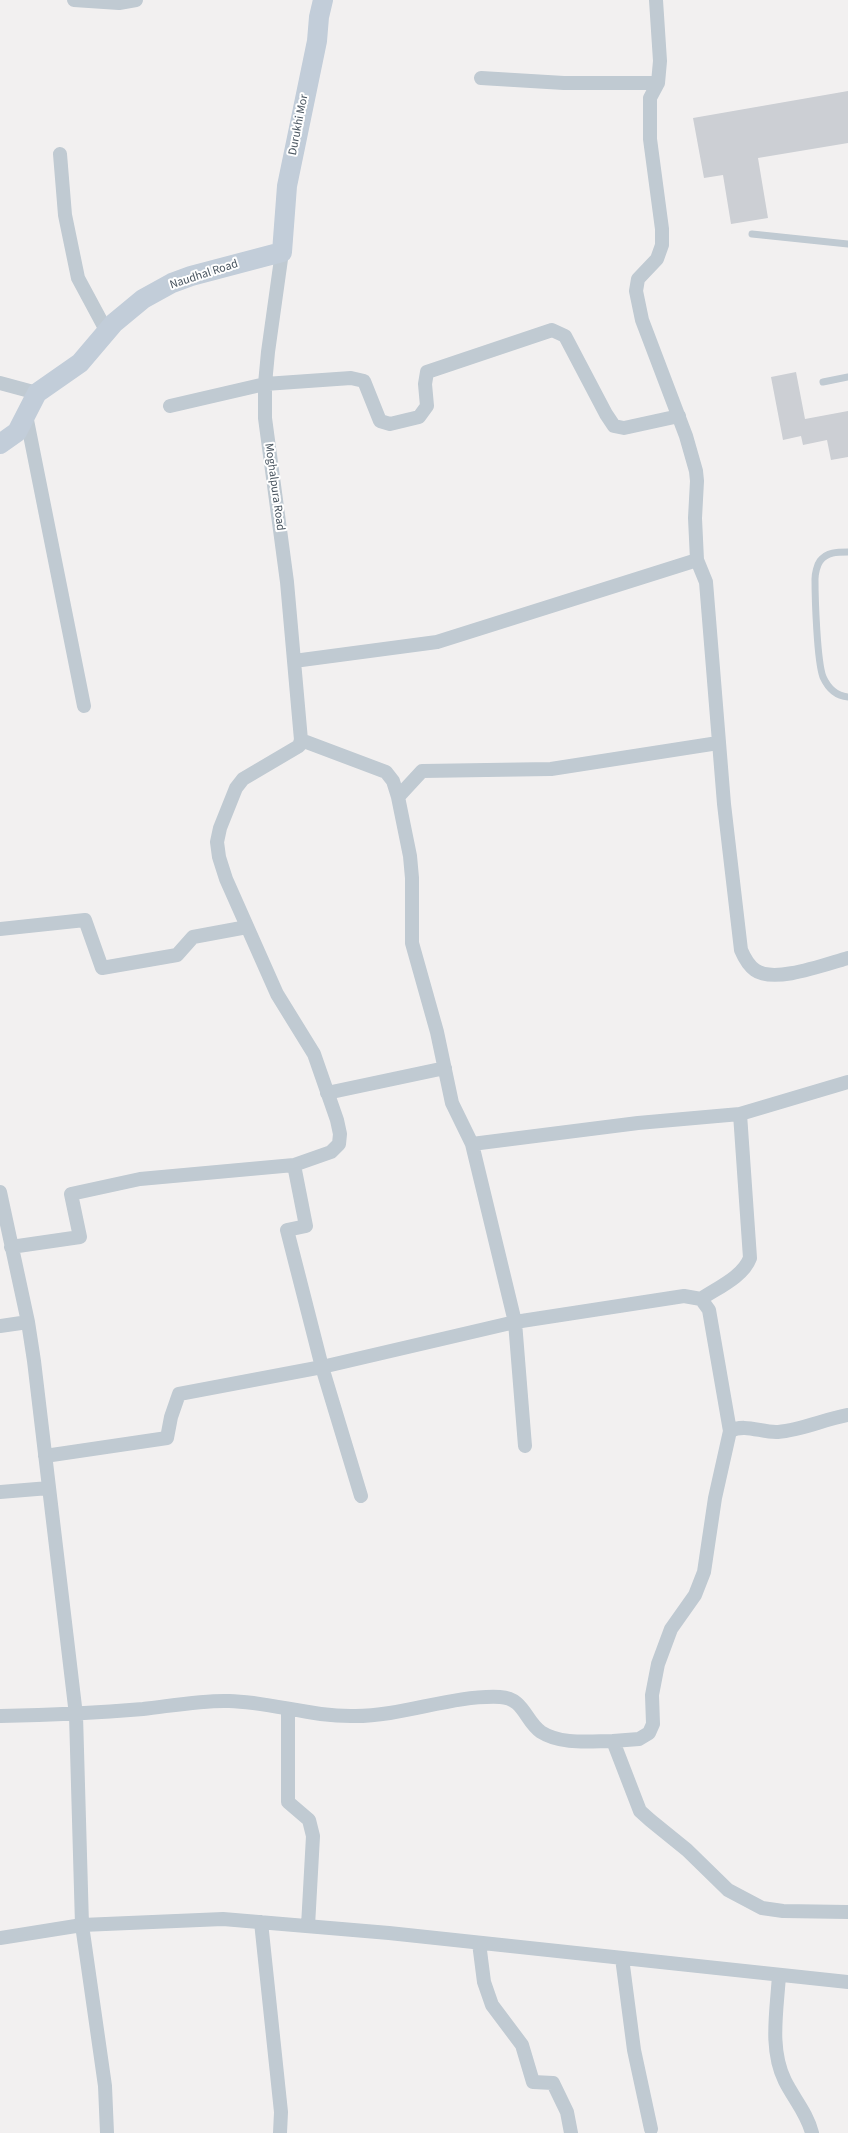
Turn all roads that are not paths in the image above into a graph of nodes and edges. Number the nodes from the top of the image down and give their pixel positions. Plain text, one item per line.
1 (74, 0) edge
2 (136, 0) edge
3 (323, 0) edge
4 (656, 0) edge
5 (481, 78) dead end
6 (658, 83) junction
7 (60, 154) dead end
8 (752, 234) dead end
9 (848, 244) edge
10 (282, 252) junction
11 (107, 332) junction
12 (848, 377) edge
13 (823, 382) dead end
14 (0, 383) edge
15 (265, 384) junction
16 (37, 393) junction
17 (170, 406) dead end
18 (26, 415) junction
19 (678, 416) junction
20 (0, 444) edge
21 (848, 552) edge
22 (697, 560) junction
23 (294, 661) junction
24 (848, 696) edge
25 (84, 706) dead end
26 (301, 740) junction
27 (718, 743) junction
28 (398, 797) junction
29 (247, 926) junction
30 (0, 929) edge
31 (848, 958) edge
32 (445, 1068) junction
33 (848, 1082) edge
34 (327, 1093) junction
35 (740, 1114) junction
36 (472, 1144) junction
37 (294, 1165) junction
38 (0, 1192) edge
39 (2, 1213) edge
40 (11, 1247) junction
41 (701, 1299) junction
42 (28, 1322) junction
43 (515, 1322) junction
44 (0, 1326) edge
45 (322, 1367) junction
46 (848, 1415) edge
47 (730, 1431) junction
48 (525, 1446) dead end
49 (46, 1456) junction
50 (49, 1488) junction
51 (0, 1492) edge
52 (361, 1496) dead end
53 (288, 1709) junction
54 (76, 1715) junction
55 (0, 1716) edge
56 (613, 1741) junction
57 (848, 1912) edge
58 (261, 1922) junction
59 (82, 1925) junction
60 (308, 1926) junction
61 (0, 1938) edge
62 (480, 1943) junction
63 (622, 1958) junction
64 (779, 1975) junction
65 (848, 1982) edge
66 (651, 2129) dead end
67 (107, 2133) edge
68 (280, 2133) edge
69 (571, 2133) edge
70 (812, 2133) edge

1 - 2 street
3 - 10 street, Durukhi Mor
4 - 6 street
5 - 6 street
6 - 19 street
7 - 11 street
8 - 9 lane
10 - 11 street, Naudhal Road
10 - 15 street, Moghalpura Road
11 - 16 street, Naudhal Road
12 - 13 lane
14 - 16 street
15 - 17 street
15 - 19 street
15 - 23 street, Moghalpura Road
16 - 18 street, Naudhal Road
18 - 20 street, Naudhal Road
18 - 25 street
19 - 22 street
21 - 24 lane
22 - 23 street
22 - 27 street
23 - 26 street, Moghalpura Road
26 - 28 street
26 - 29 street
27 - 28 street
27 - 31 street
28 - 32 street
29 - 30 street
29 - 34 street
32 - 34 street
32 - 36 street
33 - 35 street
34 - 37 street
35 - 36 street
35 - 41 street
36 - 43 street
37 - 40 street
37 - 45 street
38 - 39 street
39 - 40 street
40 - 42 street
41 - 43 street
41 - 47 street
42 - 44 street
42 - 49 street
43 - 45 street
43 - 48 street
45 - 49 street
45 - 52 street
46 - 47 street
47 - 56 street
49 - 50 street
50 - 51 street
50 - 54 street
53 - 54 street
53 - 56 street
53 - 60 street
54 - 55 street
54 - 59 street
56 - 57 street
58 - 59 street
58 - 60 street
58 - 68 street
59 - 61 street
59 - 67 street
60 - 62 street
62 - 63 street
62 - 69 street
63 - 64 street
63 - 66 street
64 - 65 street
64 - 70 street

